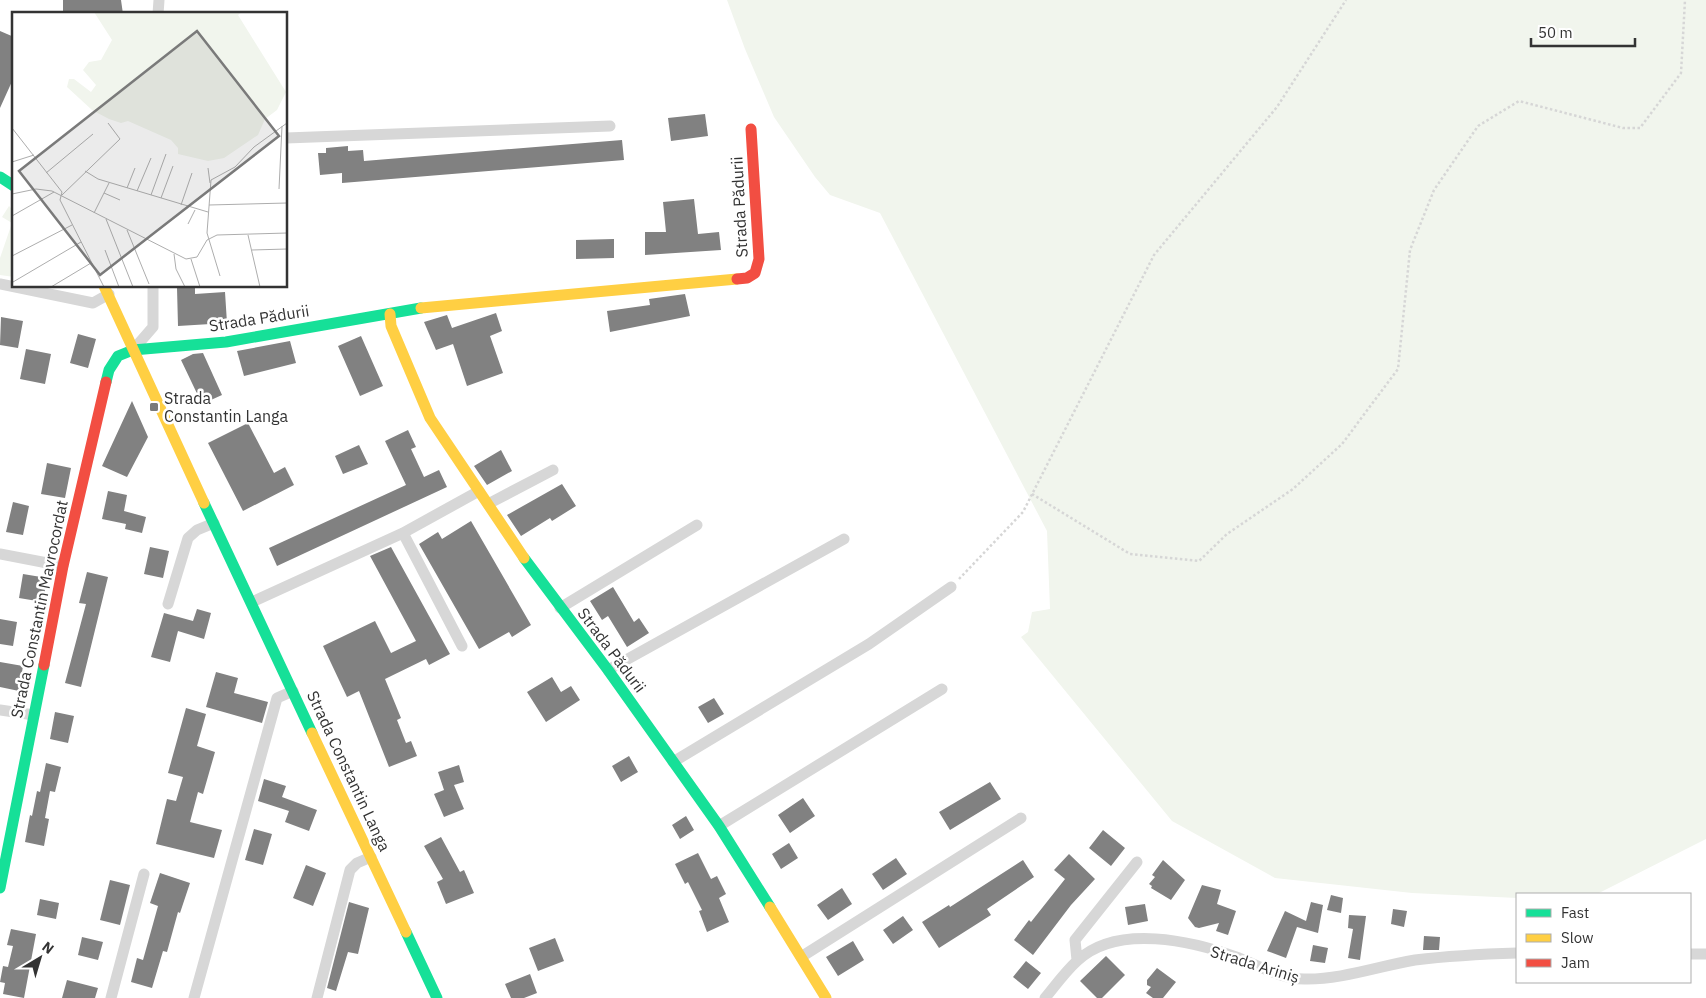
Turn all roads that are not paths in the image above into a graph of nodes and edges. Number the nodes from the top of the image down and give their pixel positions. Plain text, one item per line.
1 (610, 126) dead end
2 (751, 129) dead end
3 (288, 138) edge
4 (0, 177) edge
5 (12, 185) edge
6 (20, 288) edge
7 (154, 288) edge
8 (106, 290) edge
9 (390, 314) junction
10 (133, 350) junction
11 (553, 470) dead end
12 (479, 491) junction
13 (488, 504) junction
14 (214, 522) junction
15 (698, 525) dead end
16 (403, 533) junction
17 (844, 538) dead end
18 (0, 554) edge
19 (63, 566) junction
20 (950, 587) road end
21 (252, 602) junction
22 (168, 604) dead end
23 (560, 608) junction
24 (462, 646) dead end
25 (608, 670) junction
26 (942, 689) dead end
27 (293, 691) junction
28 (0, 710) edge
29 (34, 715) junction
30 (672, 762) junction
31 (1021, 818) dead end
32 (719, 826) junction
33 (370, 856) junction
34 (1137, 862) dead end
35 (144, 874) dead end
36 (0, 888) edge
37 (1516, 954) edge
38 (1691, 954) edge
39 (1706, 954) edge
40 (801, 957) junction
41 (1077, 960) junction
42 (111, 998) edge
43 (194, 998) edge
44 (317, 998) edge
45 (437, 998) edge
46 (826, 998) edge
47 (1044, 998) edge

1 - 3 street
2 - 9 street, Strada Pădurii
4 - 5 street
6 - 8 street
7 - 10 street
8 - 10 street, Strada Constantin Langa
9 - 10 street, Strada Pădurii
9 - 12 street, Strada Pădurii
10 - 14 street, Strada Constantin Langa
10 - 19 street, Strada Constantin Mavrocordat
11 - 13 street
12 - 13 street, Strada Pădurii
12 - 16 street
13 - 23 street, Strada Pădurii
14 - 21 street, Strada Constantin Langa
14 - 22 street
15 - 23 street
16 - 21 street
16 - 24 street
17 - 25 street
18 - 19 street
19 - 29 street, Strada Constantin Mavrocordat
20 - 30 street
21 - 27 street, Strada Constantin Langa
23 - 25 street, Strada Pădurii
25 - 30 street, Strada Pădurii
26 - 32 street
27 - 33 street, Strada Constantin Langa
27 - 43 street
28 - 29 street
29 - 36 street, Strada Constantin Mavrocordat
30 - 32 street, Strada Pădurii
31 - 40 street
32 - 40 street, Strada Pădurii
33 - 44 street
33 - 45 street, Strada Constantin Langa
34 - 41 street
35 - 42 street
37 - 41 street, Strada Ariniș
38 - 39 street
40 - 46 street, Strada Pădurii
41 - 47 street, Strada Ariniș

